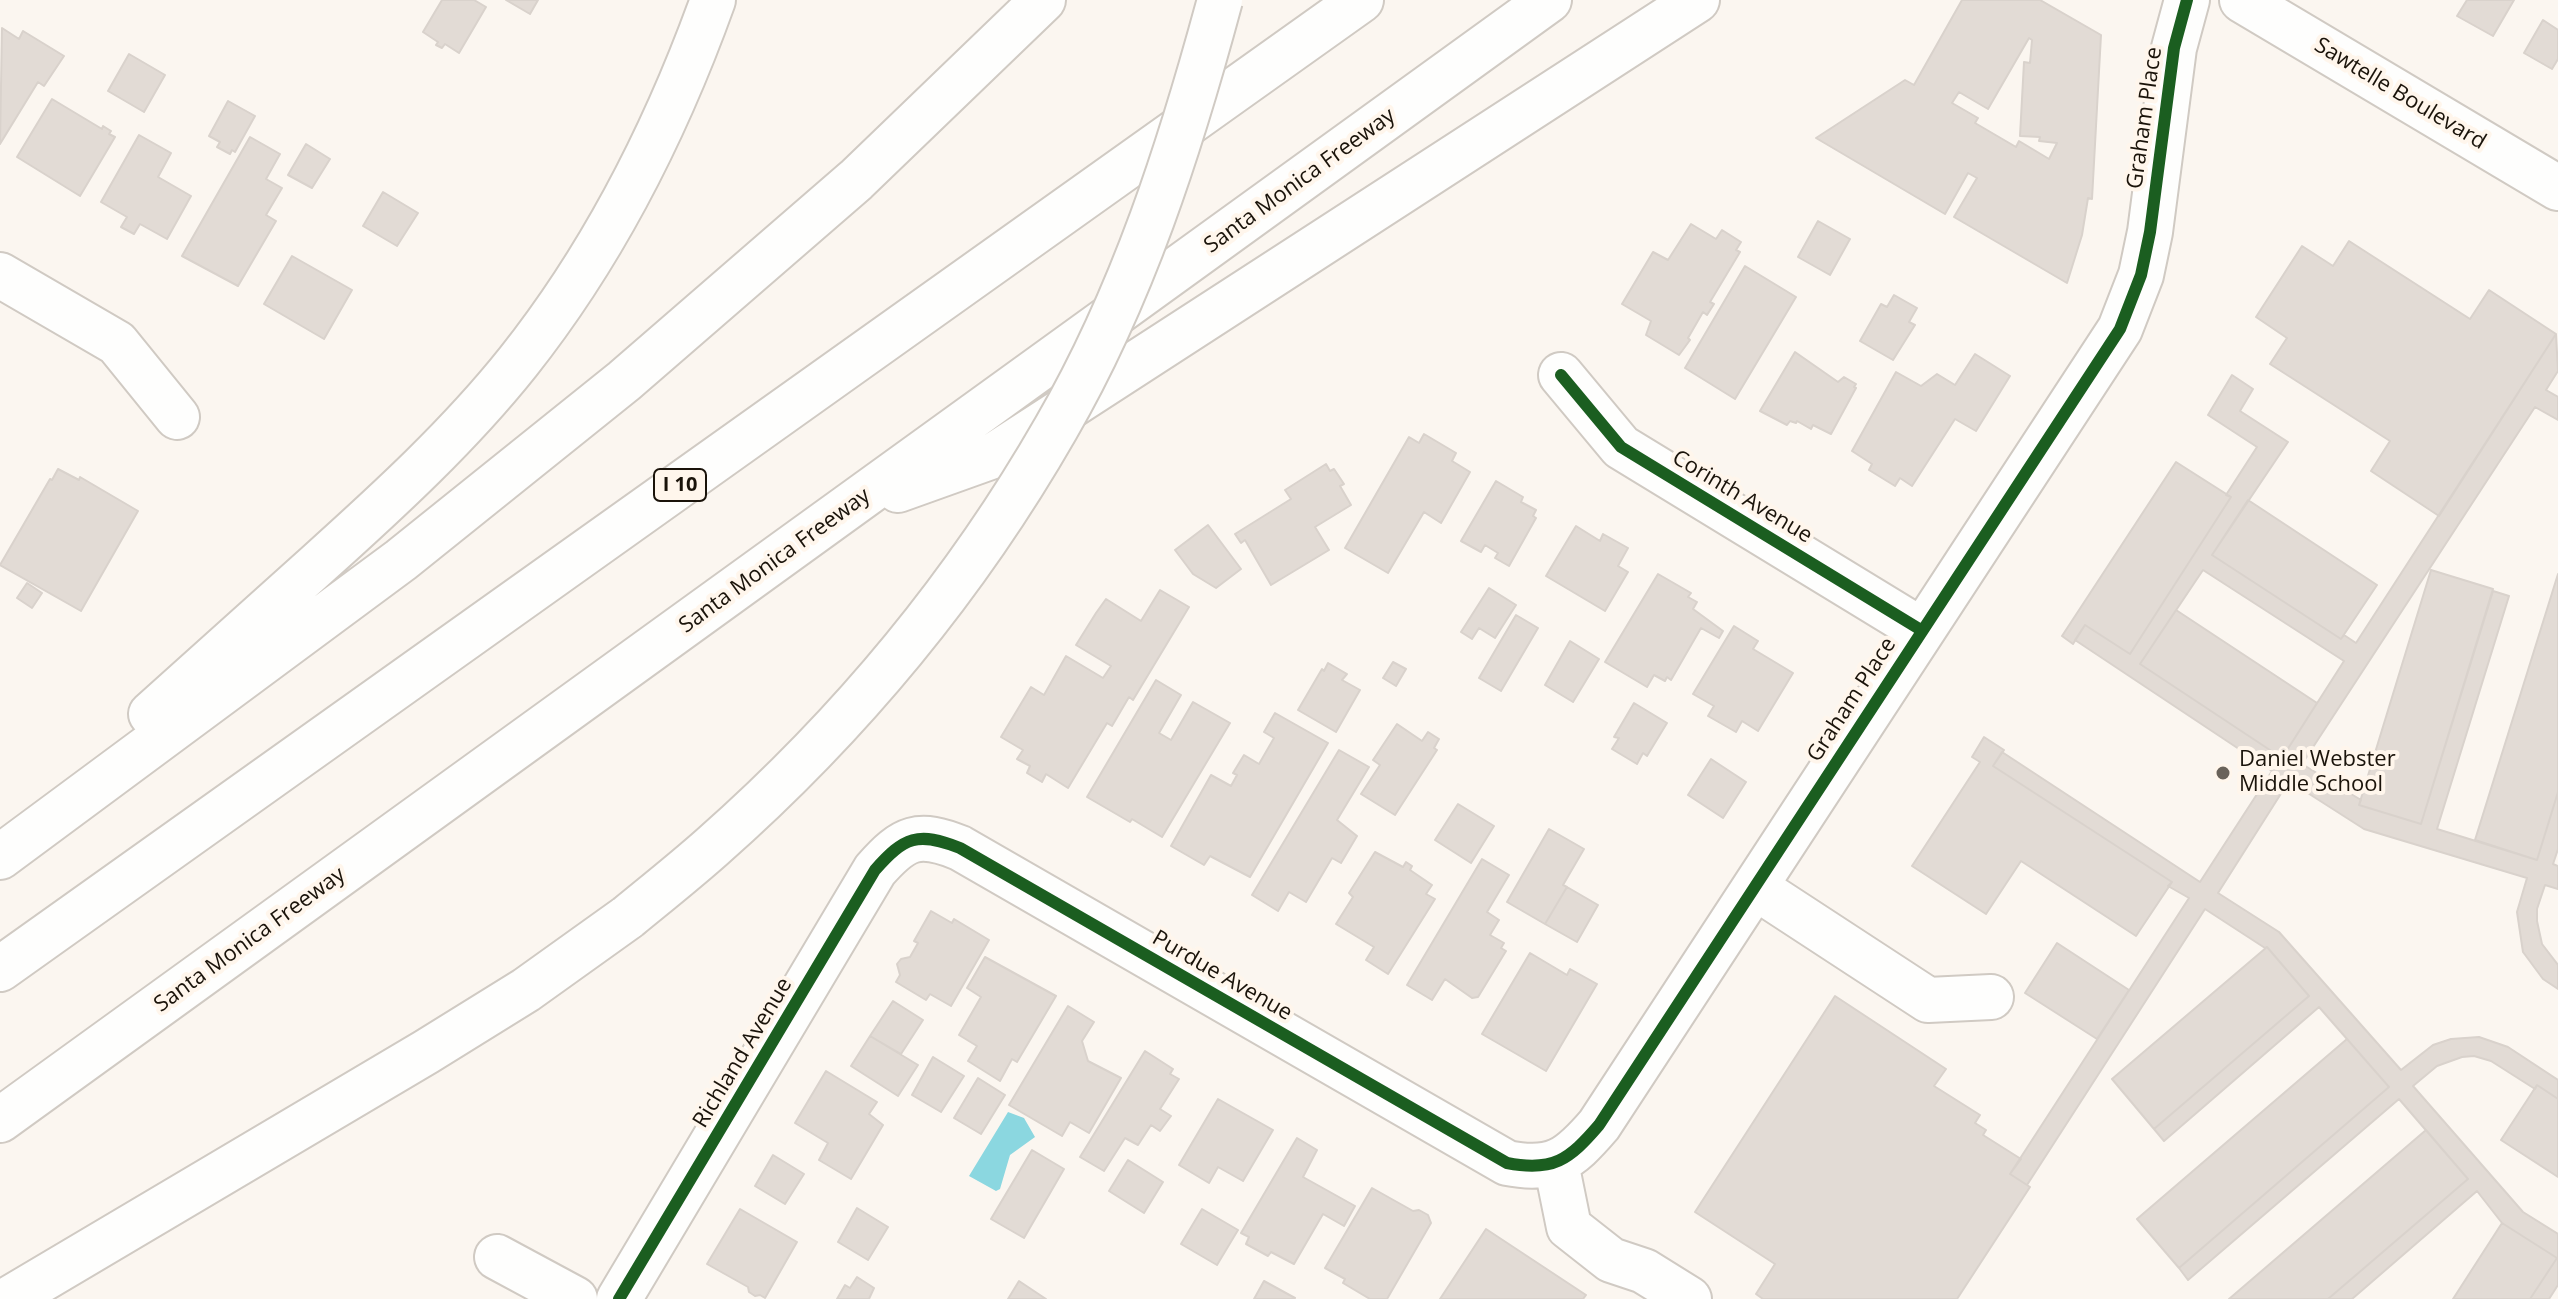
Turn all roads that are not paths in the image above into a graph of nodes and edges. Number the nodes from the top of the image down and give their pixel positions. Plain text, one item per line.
1 (713, 0) edge
2 (1043, 0) edge
3 (1220, 0) edge
4 (1361, 0) edge
5 (1549, 0) edge
6 (1697, 0) edge
7 (2187, 0) edge
8 (2242, 0) edge
9 (2558, 188) edge
10 (0, 275) edge
11 (1561, 375) dead end
12 (177, 417) dead end
13 (851, 507) junction
14 (1921, 630) junction
15 (914, 838) joint
16 (0, 849) edge
17 (0, 857) edge
18 (1755, 887) junction
19 (0, 969) edge
20 (1991, 997) dead end
21 (0, 1120) edge
22 (1556, 1163) junction
23 (497, 1257) dead end
24 (9, 1299) edge
25 (575, 1299) edge
26 (619, 1299) edge
27 (1689, 1299) edge

1 - 16 main road
2 - 17 main road
3 - 24 main road, bridge
4 - 19 main road, I 10
5 - 13 main road, Santa Monica Freeway
6 - 13 main road
7 - 14 main road, Graham Place
8 - 9 main road, Sawtelle Boulevard
10 - 12 main road
11 - 14 main road, Corinth Avenue
13 - 21 main road, Santa Monica Freeway
14 - 18 main road, Graham Place
15 - 22 main road, Purdue Avenue
15 - 26 main road, Richland Avenue
18 - 20 main road
18 - 22 main road, Graham Place
22 - 27 main road
23 - 25 main road

